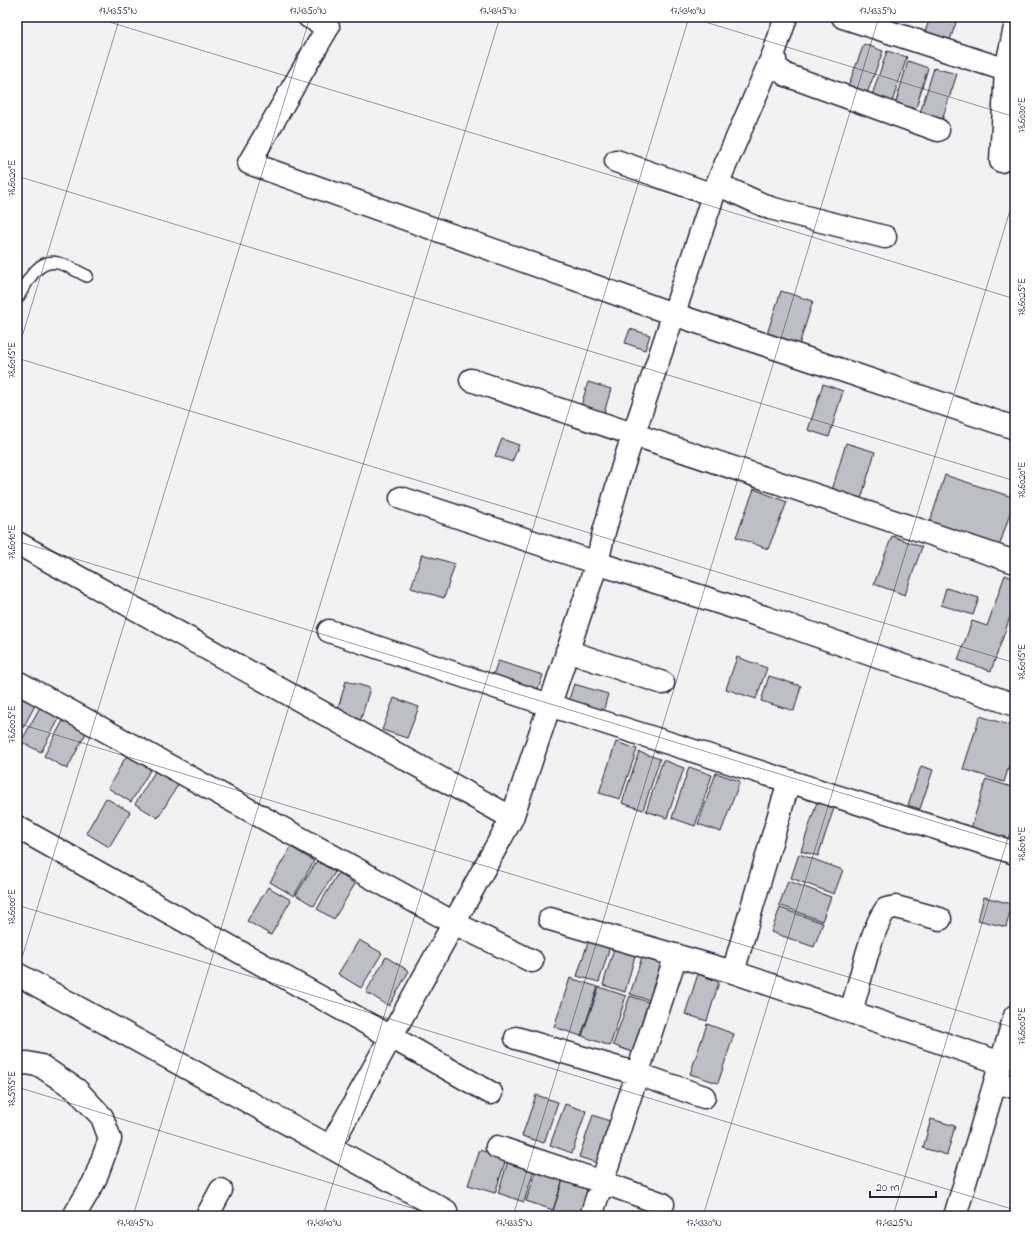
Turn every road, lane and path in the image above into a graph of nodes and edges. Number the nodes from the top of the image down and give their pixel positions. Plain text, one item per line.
1 (309, 17) edge
2 (786, 17) edge
3 (843, 17) edge
4 (1015, 26) edge
5 (774, 53) junction
6 (1006, 70) junction
7 (938, 130) dead end
8 (616, 160) dead end
9 (1001, 161) dead end
10 (715, 189) junction
11 (886, 237) dead end
12 (87, 276) dead end
13 (17, 299) edge
14 (673, 314) junction
15 (471, 380) dead end
16 (1015, 428) edge
17 (634, 435) junction
18 (401, 498) dead end
19 (17, 543) edge
20 (1015, 562) edge
21 (597, 563) junction
22 (329, 631) dead end
23 (567, 652) junction
24 (17, 682) edge
25 (663, 683) dead end
26 (549, 705) junction
27 (1015, 705) edge
28 (789, 781) junction
29 (512, 818) junction
30 (17, 827) edge
31 (1015, 853) edge
32 (550, 919) dead end
33 (940, 919) dead end
34 (454, 923) junction
35 (676, 955) junction
36 (532, 961) dead end
37 (733, 972) junction
38 (17, 974) edge
39 (852, 1011) junction
40 (1015, 1016) edge
41 (391, 1037) junction
42 (516, 1038) dead end
43 (17, 1064) edge
44 (638, 1074) junction
45 (1004, 1077) edge
46 (491, 1093) dead end
47 (704, 1097) dead end
48 (330, 1147) junction
49 (497, 1148) dead end
50 (602, 1182) junction
51 (221, 1190) dead end
52 (663, 1204) dead end
53 (446, 1211) dead end
54 (74, 1216) edge
55 (207, 1216) edge
56 (590, 1216) edge
57 (955, 1216) edge

1 - 14 street
2 - 5 street
3 - 6 street
4 - 6 street
5 - 7 street
5 - 10 street
6 - 9 street
8 - 10 street
10 - 11 street
10 - 14 street
12 - 13 lane
14 - 16 street
14 - 17 street
15 - 17 street
17 - 20 street
17 - 21 street
18 - 21 street
19 - 29 street
21 - 23 street
21 - 27 street
22 - 26 street
23 - 25 street
23 - 26 street
24 - 34 street
26 - 28 street
26 - 29 street
28 - 31 street
28 - 37 street
29 - 34 street
30 - 41 street
32 - 35 street
33 - 39 street
34 - 36 street
34 - 41 street
35 - 37 street
35 - 44 street
37 - 39 street
38 - 48 street
39 - 45 street
40 - 45 street
41 - 46 street
41 - 48 street
42 - 44 street
43 - 54 street
44 - 47 street
44 - 50 street
45 - 57 street
48 - 53 street
49 - 50 street
50 - 52 street
50 - 56 street
51 - 55 street

